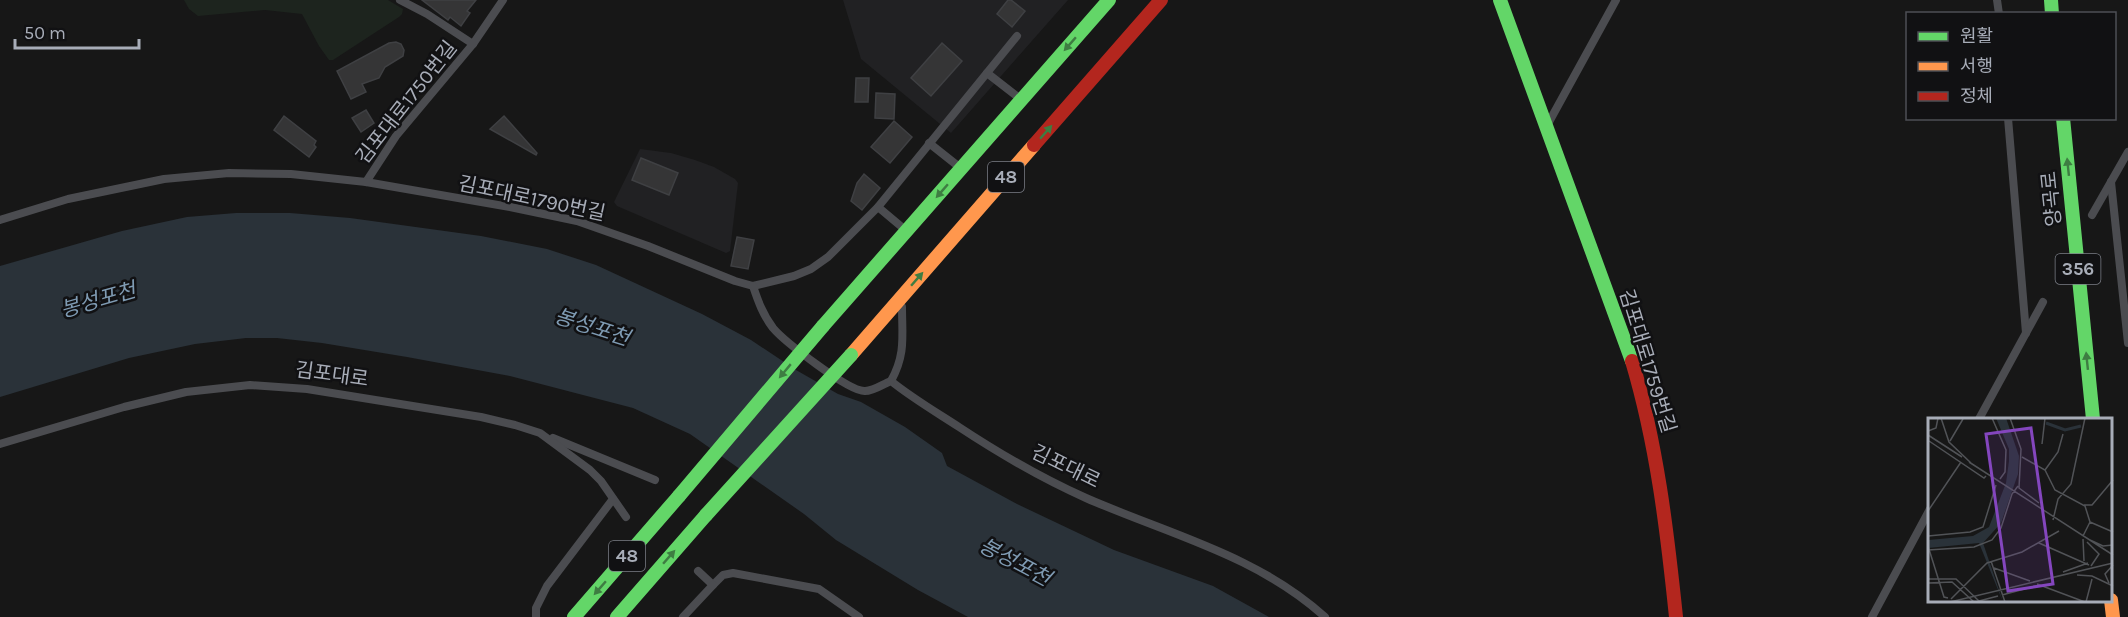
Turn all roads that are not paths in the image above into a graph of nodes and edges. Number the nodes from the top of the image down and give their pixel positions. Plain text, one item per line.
1 (400, 0) edge
2 (503, 0) edge
3 (1109, 0) edge
4 (1161, 0) edge
5 (1500, 0) edge
6 (1616, 0) edge
7 (1017, 36) dead end
8 (473, 44) junction
9 (987, 73) junction
10 (1022, 100) junction
11 (2008, 120) edge
12 (2063, 120) edge
13 (1547, 126) junction
14 (929, 143) junction
15 (2128, 152) edge
16 (961, 169) junction
17 (366, 182) junction
18 (2110, 182) junction
19 (878, 207) junction
20 (2092, 215) dead end
21 (0, 220) edge
22 (906, 231) junction
23 (753, 286) junction
24 (901, 297) junction
25 (2043, 302) dead end
26 (2026, 333) junction
27 (2128, 344) edge
28 (891, 381) junction
29 (1980, 418) edge
30 (2093, 418) edge
31 (540, 433) junction
32 (0, 444) edge
33 (654, 480) dead end
34 (613, 499) junction
35 (1928, 513) edge
36 (626, 517) dead end
37 (698, 571) dead end
38 (713, 585) junction
39 (2111, 602) edge
40 (536, 617) edge
41 (574, 617) edge
42 (617, 617) edge
43 (683, 617) edge
44 (859, 617) edge
45 (1325, 617) edge
46 (1676, 617) edge
47 (1872, 617) edge
48 (2113, 617) edge

1 - 8 lane, 김포대로1750번길
2 - 8 lane, 김포대로1750번길
3 -> 10 main road, 48
24 -> 4 main road, 48
5 - 13 main road, 김포대로1759번길
6 - 13 lane
7 - 9 lane
8 - 17 lane, 김포대로1750번길
9 - 10 lane
9 - 14 lane
10 - 16 main road, 48
11 - 26 lane
30 -> 12 main road, 양곡로 / 356
13 - 46 main road, 김포대로1759번길
14 - 16 lane
14 - 19 lane
15 - 18 lane
16 -> 22 main road, 48
17 - 21 lane, 김포대로1790번길
17 - 23 lane, 김포대로1790번길
18 - 20 lane
18 - 27 lane
19 - 22 lane
19 - 23 lane
22 -> 41 main road, 48, bridge
23 - 28 lane
24 - 28 lane
42 -> 24 main road, 48, bridge
25 - 26 lane
26 - 29 lane
28 - 45 lane, 김포대로
31 - 32 lane, 김포대로
31 - 33 lane
31 - 34 lane, 김포대로
34 - 36 lane, 김포대로
34 - 40 lane
35 - 47 lane
37 - 38 lane
38 - 43 lane
38 - 44 lane
39 - 48 main road

